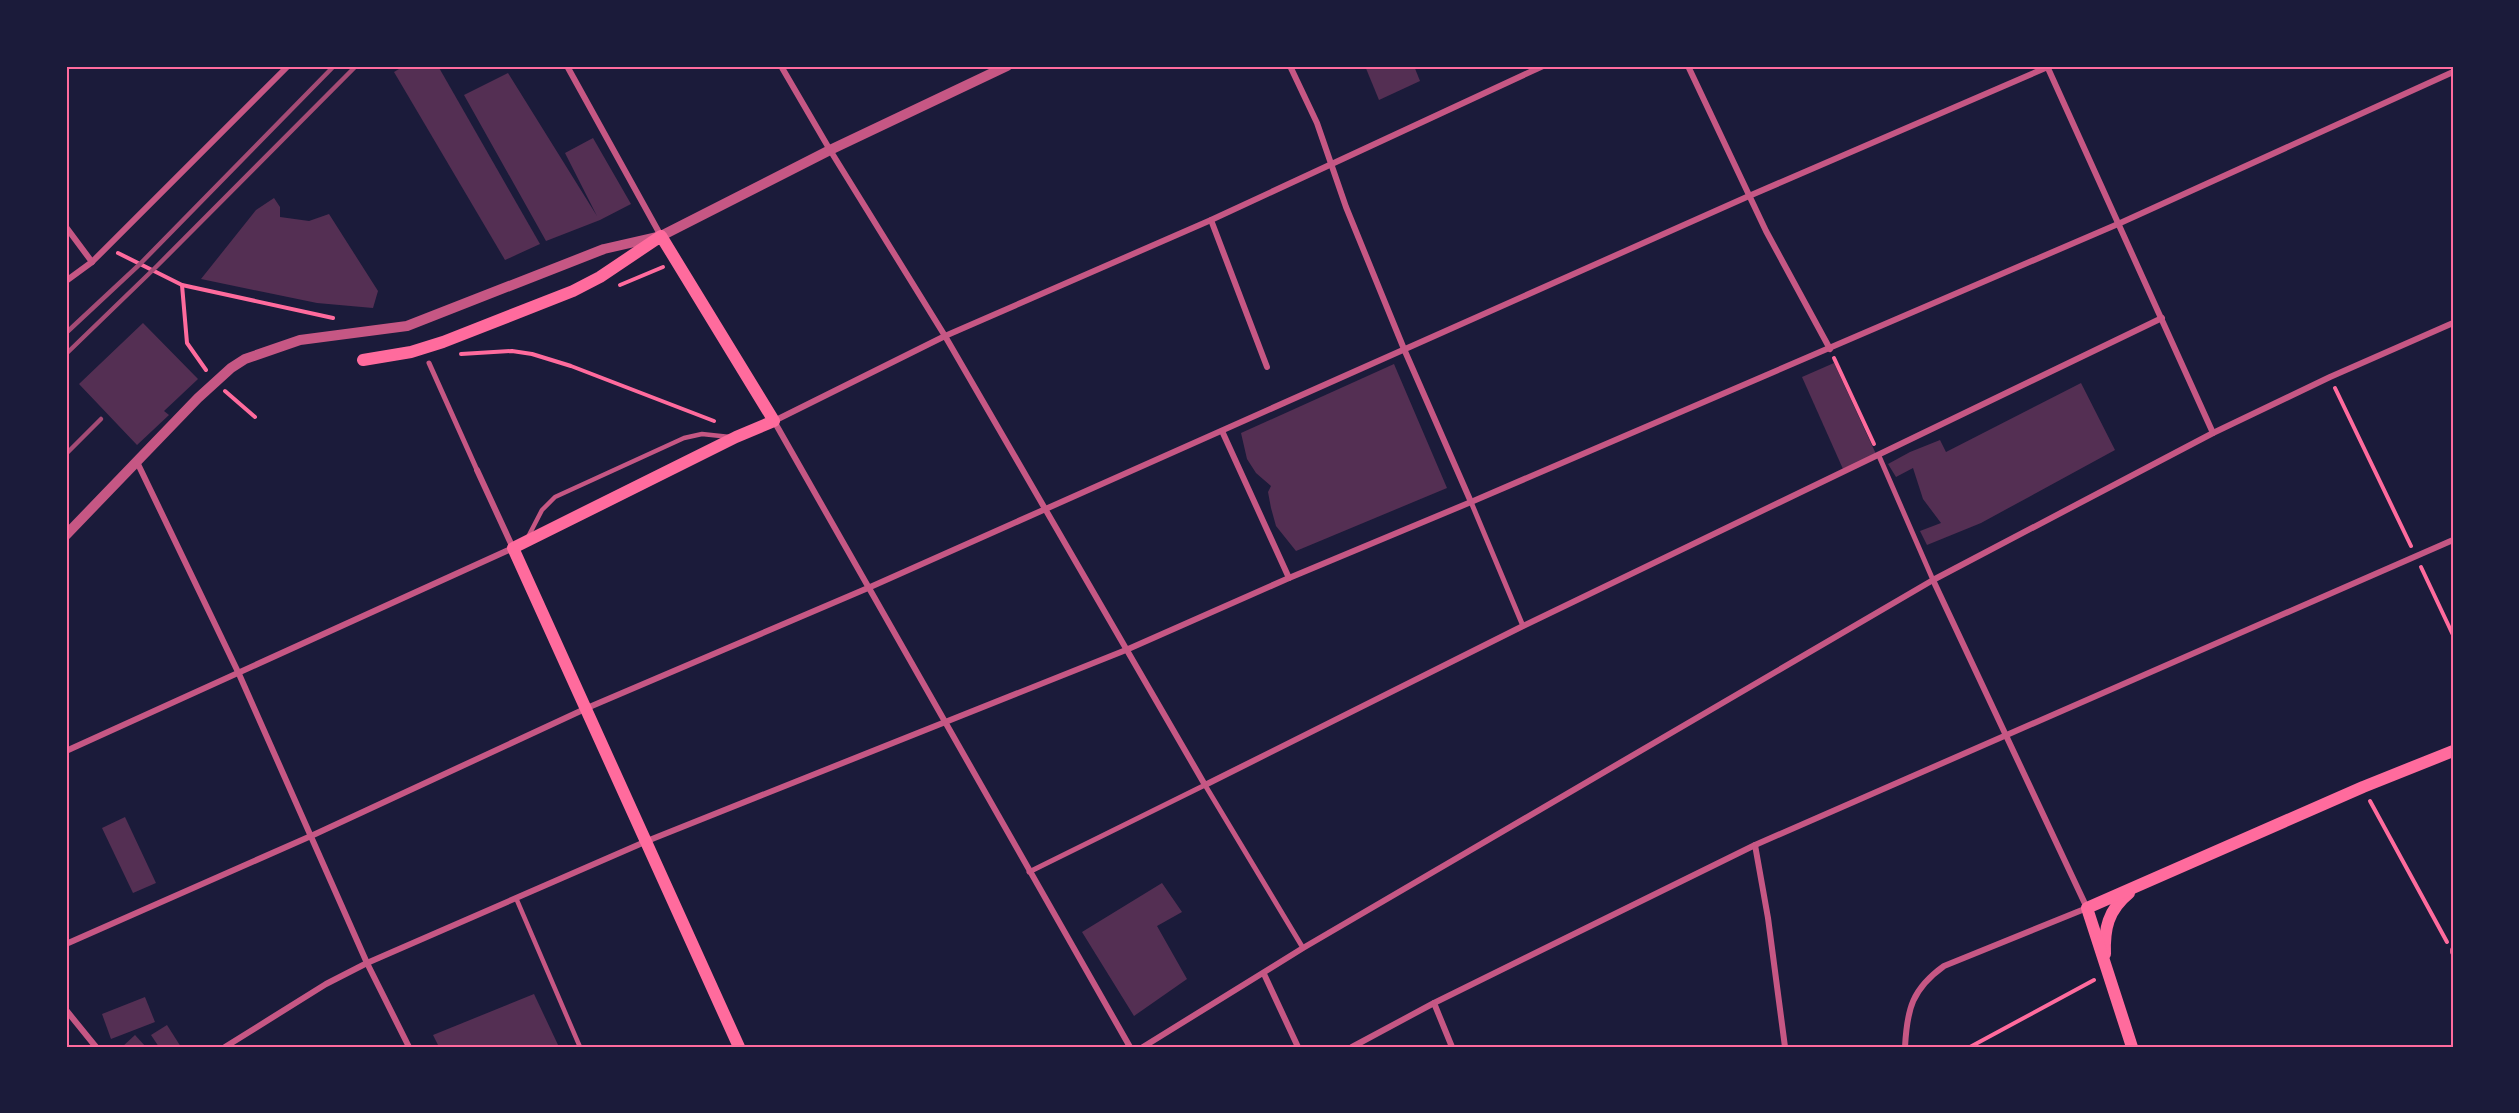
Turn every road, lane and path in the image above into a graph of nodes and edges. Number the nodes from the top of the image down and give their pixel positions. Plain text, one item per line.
1 (567, 66) edge
2 (781, 66) edge
3 (1006, 66) edge
4 (1290, 66) edge
5 (1543, 66) edge
6 (1688, 66) edge
7 (2048, 66) edge
8 (286, 67) edge
9 (2453, 72) edge
10 (830, 150) junction
11 (1332, 165) junction
12 (1749, 196) junction
13 (1211, 220) junction
14 (2118, 224) junction
15 (66, 227) edge
16 (661, 236) junction
17 (108, 246) junction
18 (92, 262) junction
19 (66, 281) edge
20 (182, 285) junction
21 (2162, 318) junction
22 (345, 321) dead end
23 (2453, 323) edge
24 (945, 336) junction
25 (1404, 349) junction
26 (1830, 349) junction
27 (456, 354) dead end
28 (363, 360) dead end
29 (429, 363) dead end
30 (1267, 367) dead end
31 (2330, 376) junction
32 (214, 382) junction
33 (255, 417) dead end
34 (774, 422) junction
35 (1222, 431) junction
36 (2213, 433) junction
37 (741, 435) junction
38 (1879, 456) junction
39 (137, 462) junction
40 (477, 470) joint
41 (1471, 502) junction
42 (1044, 508) junction
43 (66, 535) edge
44 (2453, 540) edge
45 (526, 543) junction
46 (513, 549) junction
47 (2416, 557) junction
48 (1289, 578) junction
49 (1933, 580) junction
50 (868, 588) junction
51 (1524, 626) junction
52 (2453, 634) edge
53 (1126, 650) junction
54 (239, 674) junction
55 (587, 708) junction
56 (945, 724) junction
57 (2005, 737) junction
58 (66, 751) edge
59 (2453, 751) edge
60 (1205, 785) junction
61 (2363, 787) junction
62 (311, 836) junction
63 (647, 841) junction
64 (1755, 845) junction
65 (1029, 872) junction
66 (2141, 884) junction
67 (516, 898) junction
68 (2087, 908) junction
69 (66, 944) edge
70 (1303, 948) junction
71 (2453, 951) edge
72 (367, 963) junction
73 (1264, 974) junction
74 (2106, 974) junction
75 (1434, 1004) junction
76 (66, 1010) edge
77 (96, 1047) edge
78 (225, 1047) edge
79 (409, 1047) edge
80 (580, 1047) edge
81 (739, 1047) edge
82 (1130, 1047) edge
83 (1143, 1047) edge
84 (1298, 1047) edge
85 (1352, 1047) edge
86 (1452, 1047) edge
87 (1785, 1047) edge
88 (1905, 1047) edge
89 (1970, 1047) edge
90 (2132, 1047) edge

1 - 16 street
2 - 10 street
3 - 10 street
4 - 11 street
5 - 11 street
6 - 12 street
7 - 12 street
7 - 14 street
8 - 17 street
9 - 14 street
10 - 16 street
10 - 24 street
11 - 13 street
11 - 25 street
12 - 25 street
12 - 26 street
13 - 24 street
13 - 30 street
14 - 21 street
14 - 26 street
15 - 18 street
16 - 28 main road
16 - 32 street
16 - 34 main road
17 - 18 street
17 - 20 path
18 - 19 street
20 - 22 path
20 - 32 path
21 - 36 street
21 - 38 street
23 - 31 street
24 - 34 street
24 - 42 street
25 - 35 street
25 - 41 street
26 - 38 path
26 - 41 street
27 - 37 path
29 - 40 street
31 - 36 street
31 - 47 path
32 - 33 path
32 - 39 street
34 - 37 main road
34 - 50 street
35 - 42 street
35 - 48 street
36 - 49 street
37 - 45 main road
37 - 45 lane
38 - 49 street
38 - 51 street
39 - 43 street
39 - 54 street
40 - 46 street
41 - 48 street
41 - 51 street
42 - 50 street
42 - 53 street
44 - 47 street
45 - 46 main road
46 - 54 street
46 - 55 main road
47 - 52 path
47 - 57 street
48 - 53 street
49 - 57 street
49 - 70 street
50 - 55 street
50 - 56 street
51 - 60 street
53 - 56 street
53 - 60 street
54 - 58 street
54 - 62 street
55 - 62 street
55 - 63 main road
56 - 63 street
56 - 65 street
57 - 64 street
57 - 68 street
59 - 61 main road
60 - 65 street
60 - 70 street
61 - 66 main road
61 - 71 path
62 - 69 street
62 - 72 street
63 - 67 street
63 - 81 main road
64 - 75 street
64 - 87 street
65 - 82 street
66 - 68 main road
66 - 74 main road
67 - 72 street
67 - 80 lane
68 - 74 main road
68 - 88 street
70 - 73 street
72 - 78 street
72 - 79 street
73 - 83 street
73 - 84 street
74 - 89 path
74 - 90 main road
75 - 85 street
75 - 86 street
76 - 77 street

